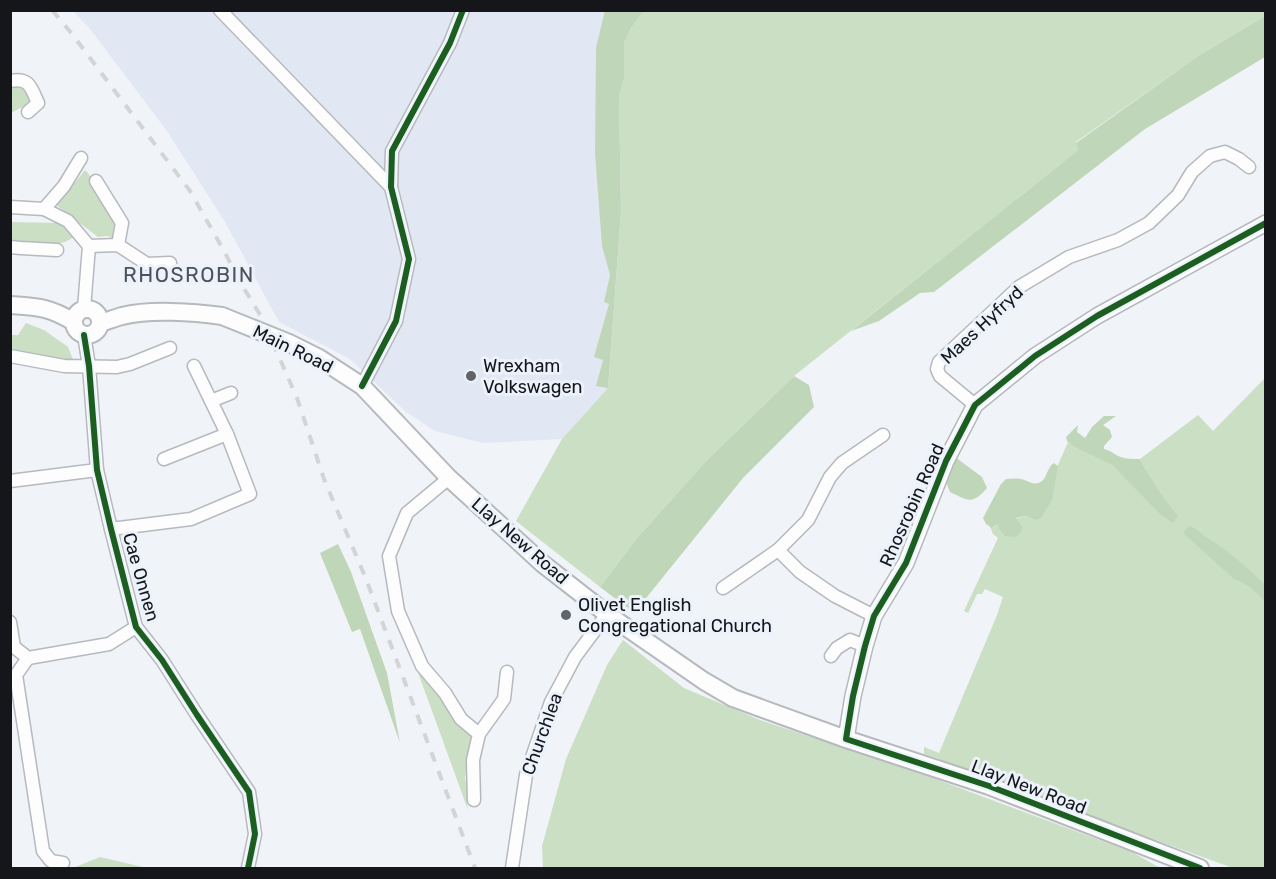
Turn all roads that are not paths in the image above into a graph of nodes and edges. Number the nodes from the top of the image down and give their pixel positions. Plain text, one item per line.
1 (220, 10) edge
2 (463, 10) edge
3 (10, 81) edge
4 (28, 112) dead end
5 (81, 158) dead end
6 (1249, 167) dead end
7 (96, 181) dead end
8 (391, 188) junction
9 (10, 207) edge
10 (44, 209) junction
11 (1266, 223) edge
12 (118, 245) junction
13 (89, 246) junction
14 (10, 247) edge
15 (57, 249) dead end
16 (170, 263) dead end
17 (10, 305) edge
18 (81, 322) junction
19 (170, 348) dead end
20 (10, 356) edge
21 (88, 366) junction
22 (194, 366) dead end
23 (362, 386) junction
24 (231, 393) dead end
25 (211, 401) junction
26 (975, 405) junction
27 (227, 434) junction
28 (884, 435) dead end
29 (164, 459) dead end
30 (98, 470) junction
31 (449, 478) junction
32 (10, 481) edge
33 (111, 529) junction
34 (778, 550) junction
35 (723, 588) dead end
36 (607, 614) junction
37 (874, 616) junction
38 (10, 622) edge
39 (136, 627) junction
40 (865, 646) junction
41 (831, 656) dead end
42 (28, 658) junction
43 (507, 672) dead end
44 (479, 734) junction
45 (846, 739) junction
46 (474, 800) dead end
47 (63, 863) dead end
48 (248, 868) edge
49 (512, 868) edge
50 (1195, 868) edge

1 - 8 street
2 - 8 street
3 - 4 street
5 - 10 street
6 - 26 street, Maes Hyfryd
7 - 12 street
8 - 23 street
9 - 10 street
10 - 13 street
11 - 26 street, Rhosrobin Road
12 - 13 street
12 - 16 street
13 - 18 street, Cae Onnen
14 - 15 street
17 - 18 main road
18 - 21 street, Cae Onnen
18 - 23 main road, Main Road, bridge
19 - 21 street
20 - 21 street
21 - 30 street, Cae Onnen
22 - 25 street
23 - 31 main road, Llay New Road
24 - 25 street
25 - 27 street
26 - 37 street, Rhosrobin Road
27 - 29 street
27 - 33 street
28 - 34 street
30 - 32 street
30 - 33 street, Cae Onnen
31 - 36 main road, Llay New Road
31 - 44 street
33 - 39 street, Cae Onnen
34 - 35 street
34 - 37 street
36 - 45 main road, Llay New Road
36 - 49 street, Churchlea
37 - 40 street, Rhosrobin Road
38 - 42 street
39 - 42 street
39 - 48 street, Cae Onnen
40 - 41 street
40 - 45 street, Rhosrobin Road
42 - 47 street
43 - 44 street
44 - 46 street
45 - 50 main road, Llay New Road

